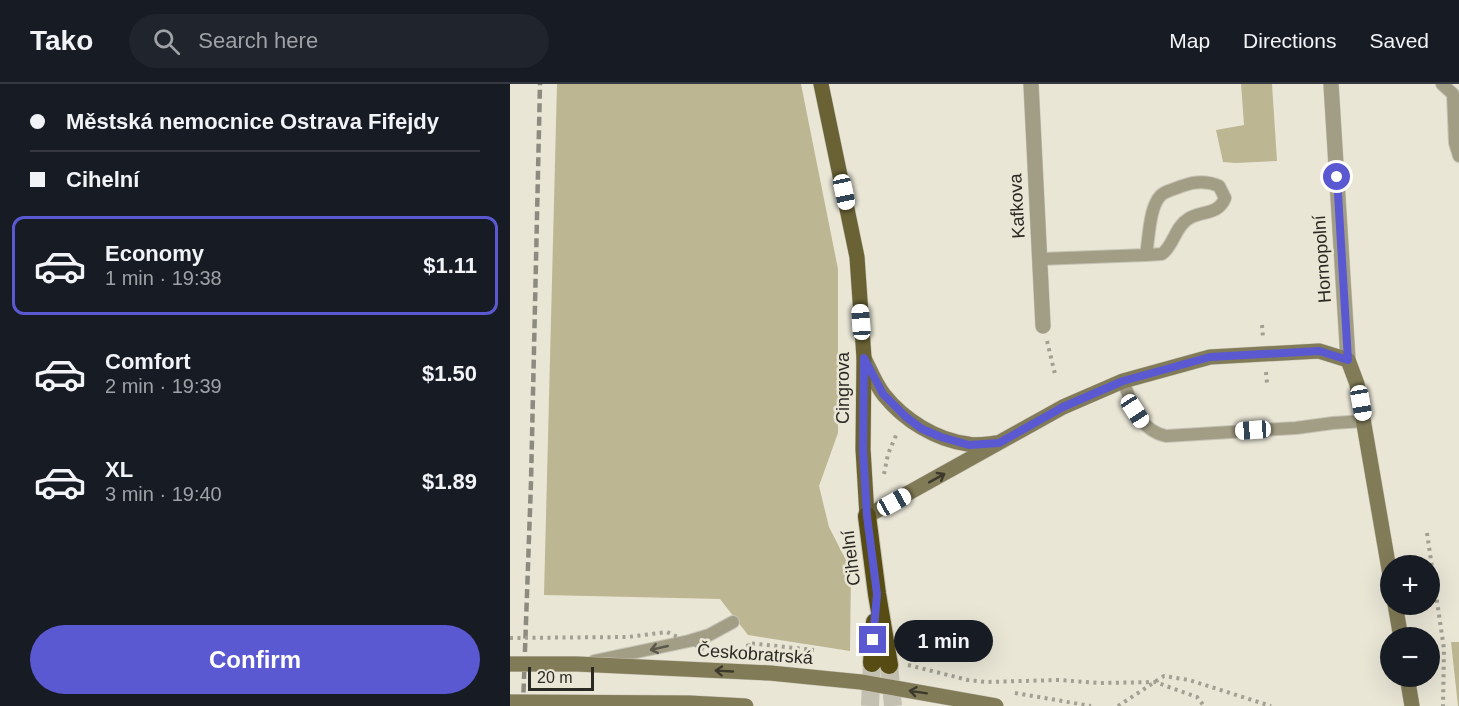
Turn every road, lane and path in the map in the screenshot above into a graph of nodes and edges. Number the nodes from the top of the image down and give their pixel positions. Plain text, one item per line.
1 (821, 84) edge
2 (1031, 84) edge
3 (1331, 84) edge
4 (1442, 84) edge
5 (1459, 156) edge
6 (1146, 255) junction
7 (1040, 259) junction
8 (1043, 326) joint
9 (864, 358) junction
10 (1348, 360) junction
11 (1055, 374) dead end
12 (1123, 381) junction
13 (906, 417) junction
14 (1364, 421) junction
15 (999, 443) junction
16 (884, 475) dead end
17 (867, 516) junction
18 (1426, 532) dead end
19 (1387, 555) edge
20 (733, 622) dead end
21 (813, 650) dead end
22 (749, 654) dead end
23 (510, 664) edge
24 (577, 664) junction
25 (887, 664) joint
26 (1155, 682) junction
27 (1408, 687) edge
28 (1015, 693) dead end
29 (510, 702) edge
30 (693, 704) edge
31 (1410, 704) edge
32 (746, 706) edge
33 (996, 706) edge
34 (1091, 706) edge
35 (1118, 706) edge
36 (1204, 706) edge
37 (1271, 706) edge
38 (1443, 706) edge

1 - 9 main road, Cingrova
2 - 7 street, Kafkova
3 - 10 street, Hornopolní
4 - 5 lane
6 - 6 lane
6 - 7 lane
7 - 8 street, Kafkova
8 - 11 path
9 - 13 main road
9 - 17 main road, Cingrova
10 - 12 main road
10 - 14 main road
12 - 14 lane
12 - 15 main road
13 - 15 main road
13 - 16 path
14 - 19 main road
17 -> 15 main road
17 - 25 highway, Cihelní
18 - 38 path
20 -> 24 lane, bridge
21 - 22 path
23 - 24 main road, Českobratrská, bridge
33 -> 24 main road, Českobratrská, bridge
25 - 26 path
26 - 35 path
26 - 36 path
26 - 37 path
27 - 31 main road
28 - 34 path
29 - 30 main road, bridge
30 - 32 main road, bridge

